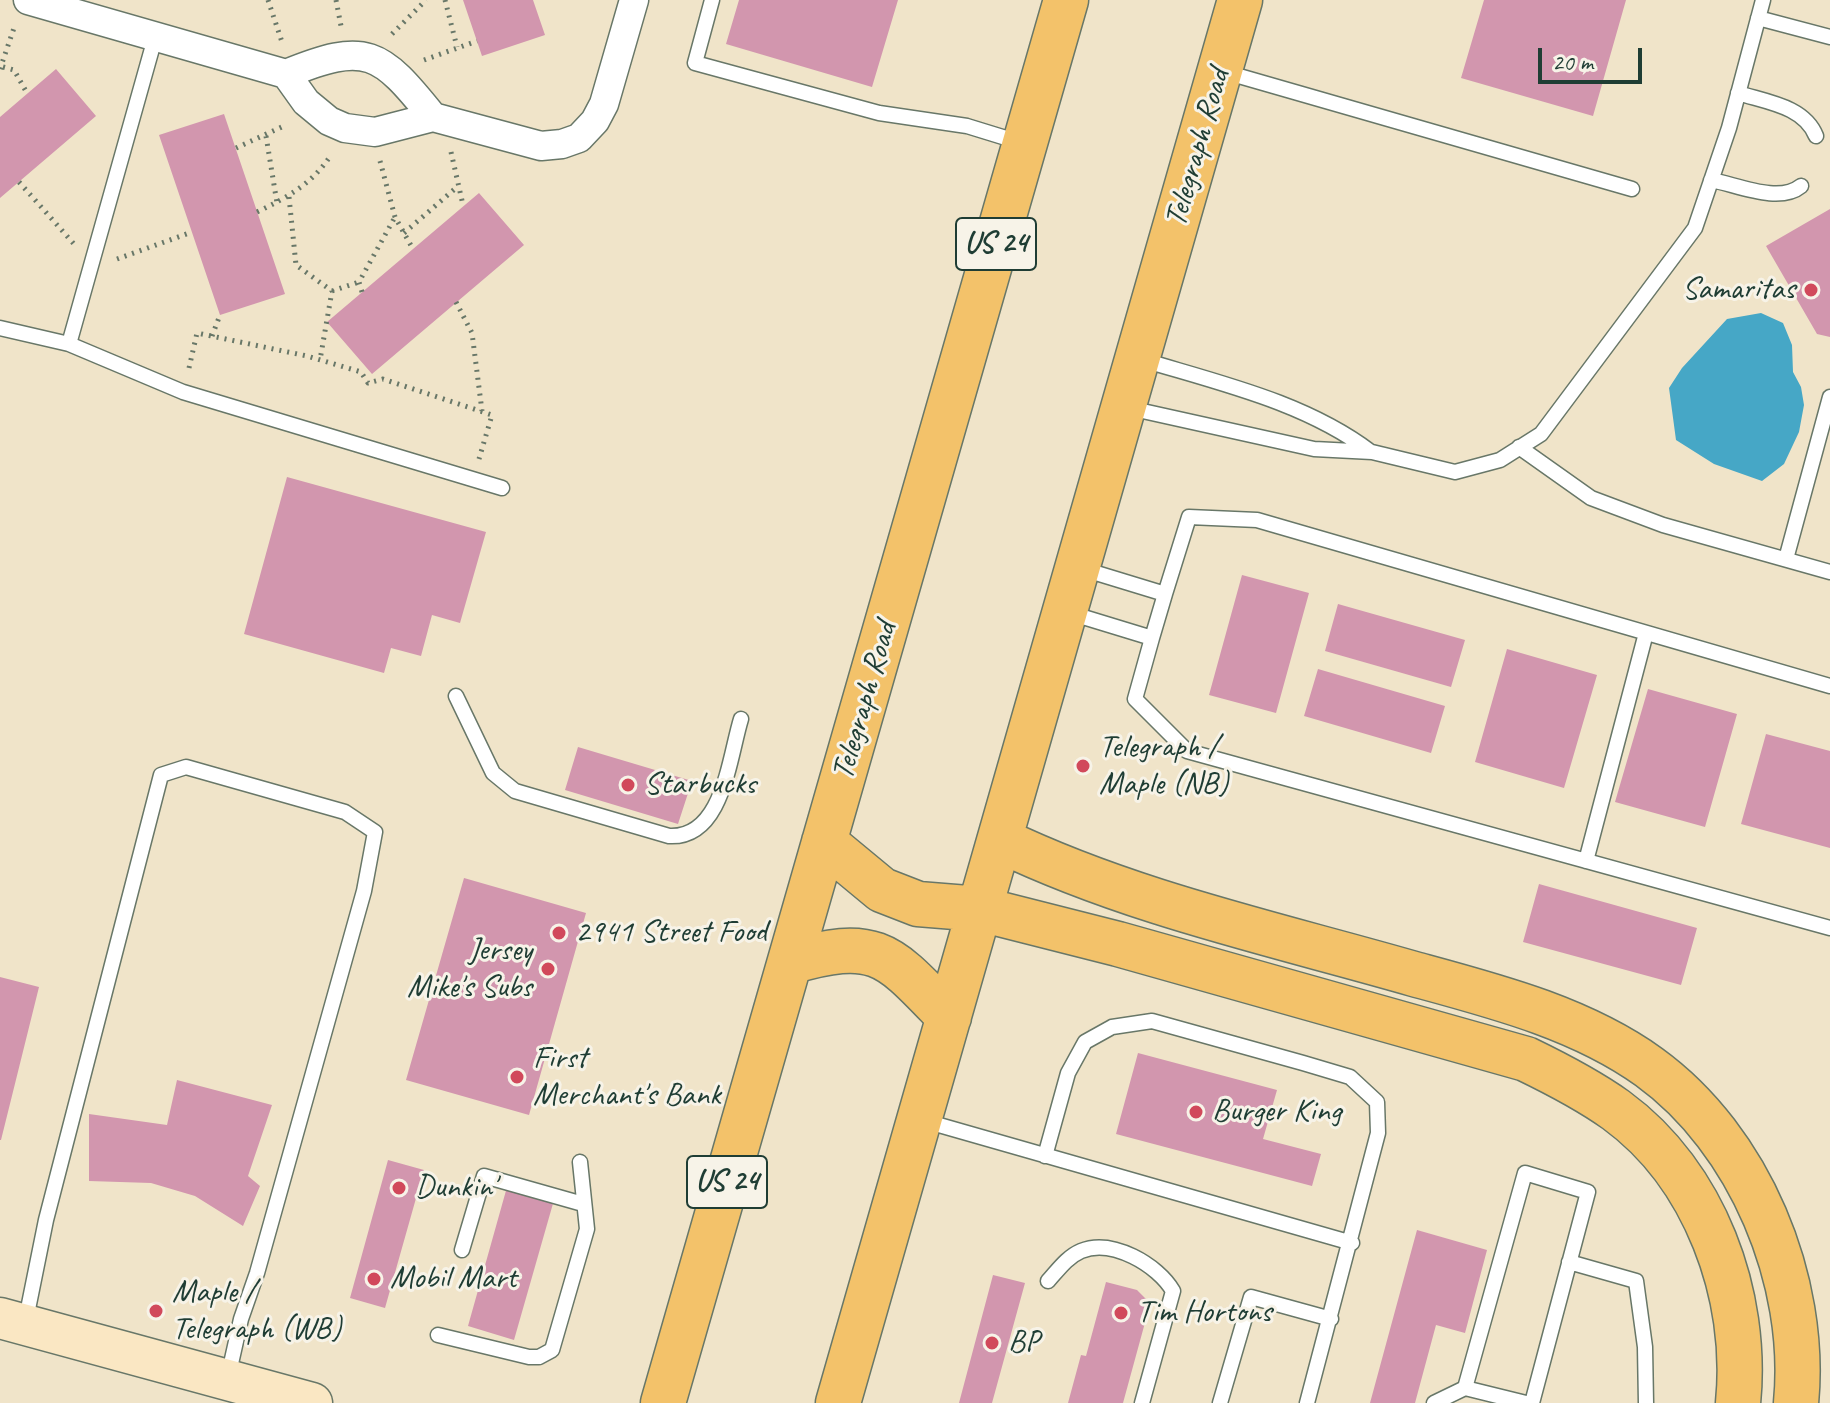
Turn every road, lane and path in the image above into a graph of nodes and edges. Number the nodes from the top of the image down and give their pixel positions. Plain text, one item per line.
1 (426, 0) edge
2 (445, 0) edge
3 (634, 0) edge
4 (712, 0) edge
5 (1066, 0) edge
6 (1240, 0) edge
7 (1763, 0) edge
8 (23, 9) edge
9 (1758, 18) junction
10 (1830, 37) edge
11 (155, 38) junction
12 (477, 41) dead end
13 (457, 47) junction
14 (375, 57) junction
15 (1, 68) edge
16 (1220, 70) junction
17 (286, 74) junction
18 (400, 76) junction
19 (27, 93) dead end
20 (1738, 93) junction
21 (312, 108) junction
22 (444, 120) junction
23 (345, 128) junction
24 (375, 132) junction
25 (266, 136) junction
26 (1816, 136) dead end
27 (1025, 143) junction
28 (236, 148) dead end
29 (1711, 180) junction
30 (19, 182) dead end
31 (1801, 186) dead end
32 (457, 187) junction
33 (1632, 189) dead end
34 (289, 197) junction
35 (277, 203) junction
36 (463, 205) dead end
37 (257, 212) dead end
38 (395, 217) junction
39 (192, 232) dead end
40 (404, 233) junction
41 (78, 248) dead end
42 (413, 249) dead end
43 (108, 263) dead end
44 (359, 282) junction
45 (332, 291) junction
46 (362, 292) dead end
47 (456, 302) dead end
48 (220, 315) dead end
49 (0, 328) edge
50 (212, 336) junction
51 (69, 344) junction
52 (1136, 357) junction
53 (320, 360) junction
54 (183, 392) junction
55 (1830, 397) edge
56 (1122, 406) junction
57 (482, 411) junction
58 (1519, 447) junction
59 (1372, 452) junction
60 (473, 479) junction
61 (502, 488) dead end
62 (1786, 559) junction
63 (1078, 567) junction
64 (1830, 572) edge
65 (1165, 594) junction
66 (1066, 611) junction
67 (1646, 633) junction
68 (1152, 638) junction
69 (1830, 686) edge
70 (456, 696) dead end
71 (741, 719) dead end
72 (1000, 840) junction
73 (824, 842) junction
74 (1586, 861) junction
75 (980, 909) junction
76 (1830, 928) edge
77 (790, 962) junction
78 (949, 1017) junction
79 (920, 1119) junction
80 (1045, 1156) junction
81 (580, 1162) dead end
82 (583, 1204) junction
83 (1352, 1243) junction
84 (462, 1250) dead end
85 (1569, 1262) junction
86 (1048, 1281) dead end
87 (1331, 1319) junction
88 (12, 1321) edge
89 (438, 1335) dead end
90 (227, 1380) junction
91 (1465, 1388) junction
92 (312, 1403) edge
93 (663, 1403) edge
94 (838, 1403) edge
95 (1142, 1403) edge
96 (1220, 1403) edge
97 (1307, 1403) edge
98 (1434, 1403) edge
99 (1526, 1403) edge
100 (1532, 1403) edge
101 (1646, 1403) edge
102 (1738, 1403) edge
103 (1796, 1403) edge

1 - 14 path
2 - 13 path
3 - 22 street
4 - 27 lane
5 - 27 highway, Telegraph Road / US 24
6 - 16 highway, Telegraph Road
7 - 9 lane
8 - 11 street
8 - 15 path
9 - 10 lane
9 - 20 lane
11 - 17 street
11 - 51 lane
12 - 13 path
13 - 18 path
14 - 17 street
14 - 18 street
15 - 19 path
16 - 33 lane
16 - 52 highway, Telegraph Road
17 - 21 street
18 - 22 street
20 - 26 lane
20 - 29 lane
21 - 23 street
21 - 25 path
22 - 24 street
22 - 32 path
23 - 24 street
23 - 34 path
24 - 38 path
25 - 28 path
25 - 35 path
27 - 73 highway, Telegraph Road / US 24
29 - 31 lane
29 - 58 lane
30 - 41 path
32 - 36 path
32 - 40 path
34 - 35 path
34 - 45 path
35 - 37 path
38 - 40 path
38 - 44 path
39 - 43 path
40 - 42 path
44 - 45 path
44 - 46 path
45 - 53 path
47 - 57 path
48 - 50 path
49 - 51 lane
50 - 53 path
50 - 54 path
51 - 54 lane
52 - 56 highway, Telegraph Road
52 - 59 lane
53 - 57 path
54 - 60 lane
55 - 62 lane
56 - 59 lane
56 - 63 highway, Telegraph Road
57 - 60 path
58 - 59 lane
58 - 62 lane
60 - 61 lane
62 - 64 lane
63 - 65 lane
63 - 66 highway, Telegraph Road
65 - 67 lane
65 - 68 lane
66 - 68 lane
66 - 72 highway, Telegraph Road
67 - 69 lane
67 - 74 lane
68 - 74 lane
70 - 71 lane
72 - 75 highway, Telegraph Road
72 - 103 highway
73 - 75 highway
73 - 77 highway, Telegraph Road / US 24
74 - 76 lane
75 - 78 highway, Telegraph Road
75 - 102 highway
77 - 78 highway
77 - 93 highway, Telegraph Road / US 24
78 - 79 highway, Telegraph Road
79 - 80 lane
79 - 94 highway, Telegraph Road
80 - 83 lane
80 - 83 lane
81 - 82 lane
82 - 84 lane
82 - 89 lane
83 - 87 lane
85 - 91 lane
85 - 100 lane
85 - 101 lane
86 - 95 lane
87 - 96 lane
87 - 97 lane
88 - 90 main road
88 - 90 lane
90 - 92 main road
91 - 98 lane
91 - 99 lane

